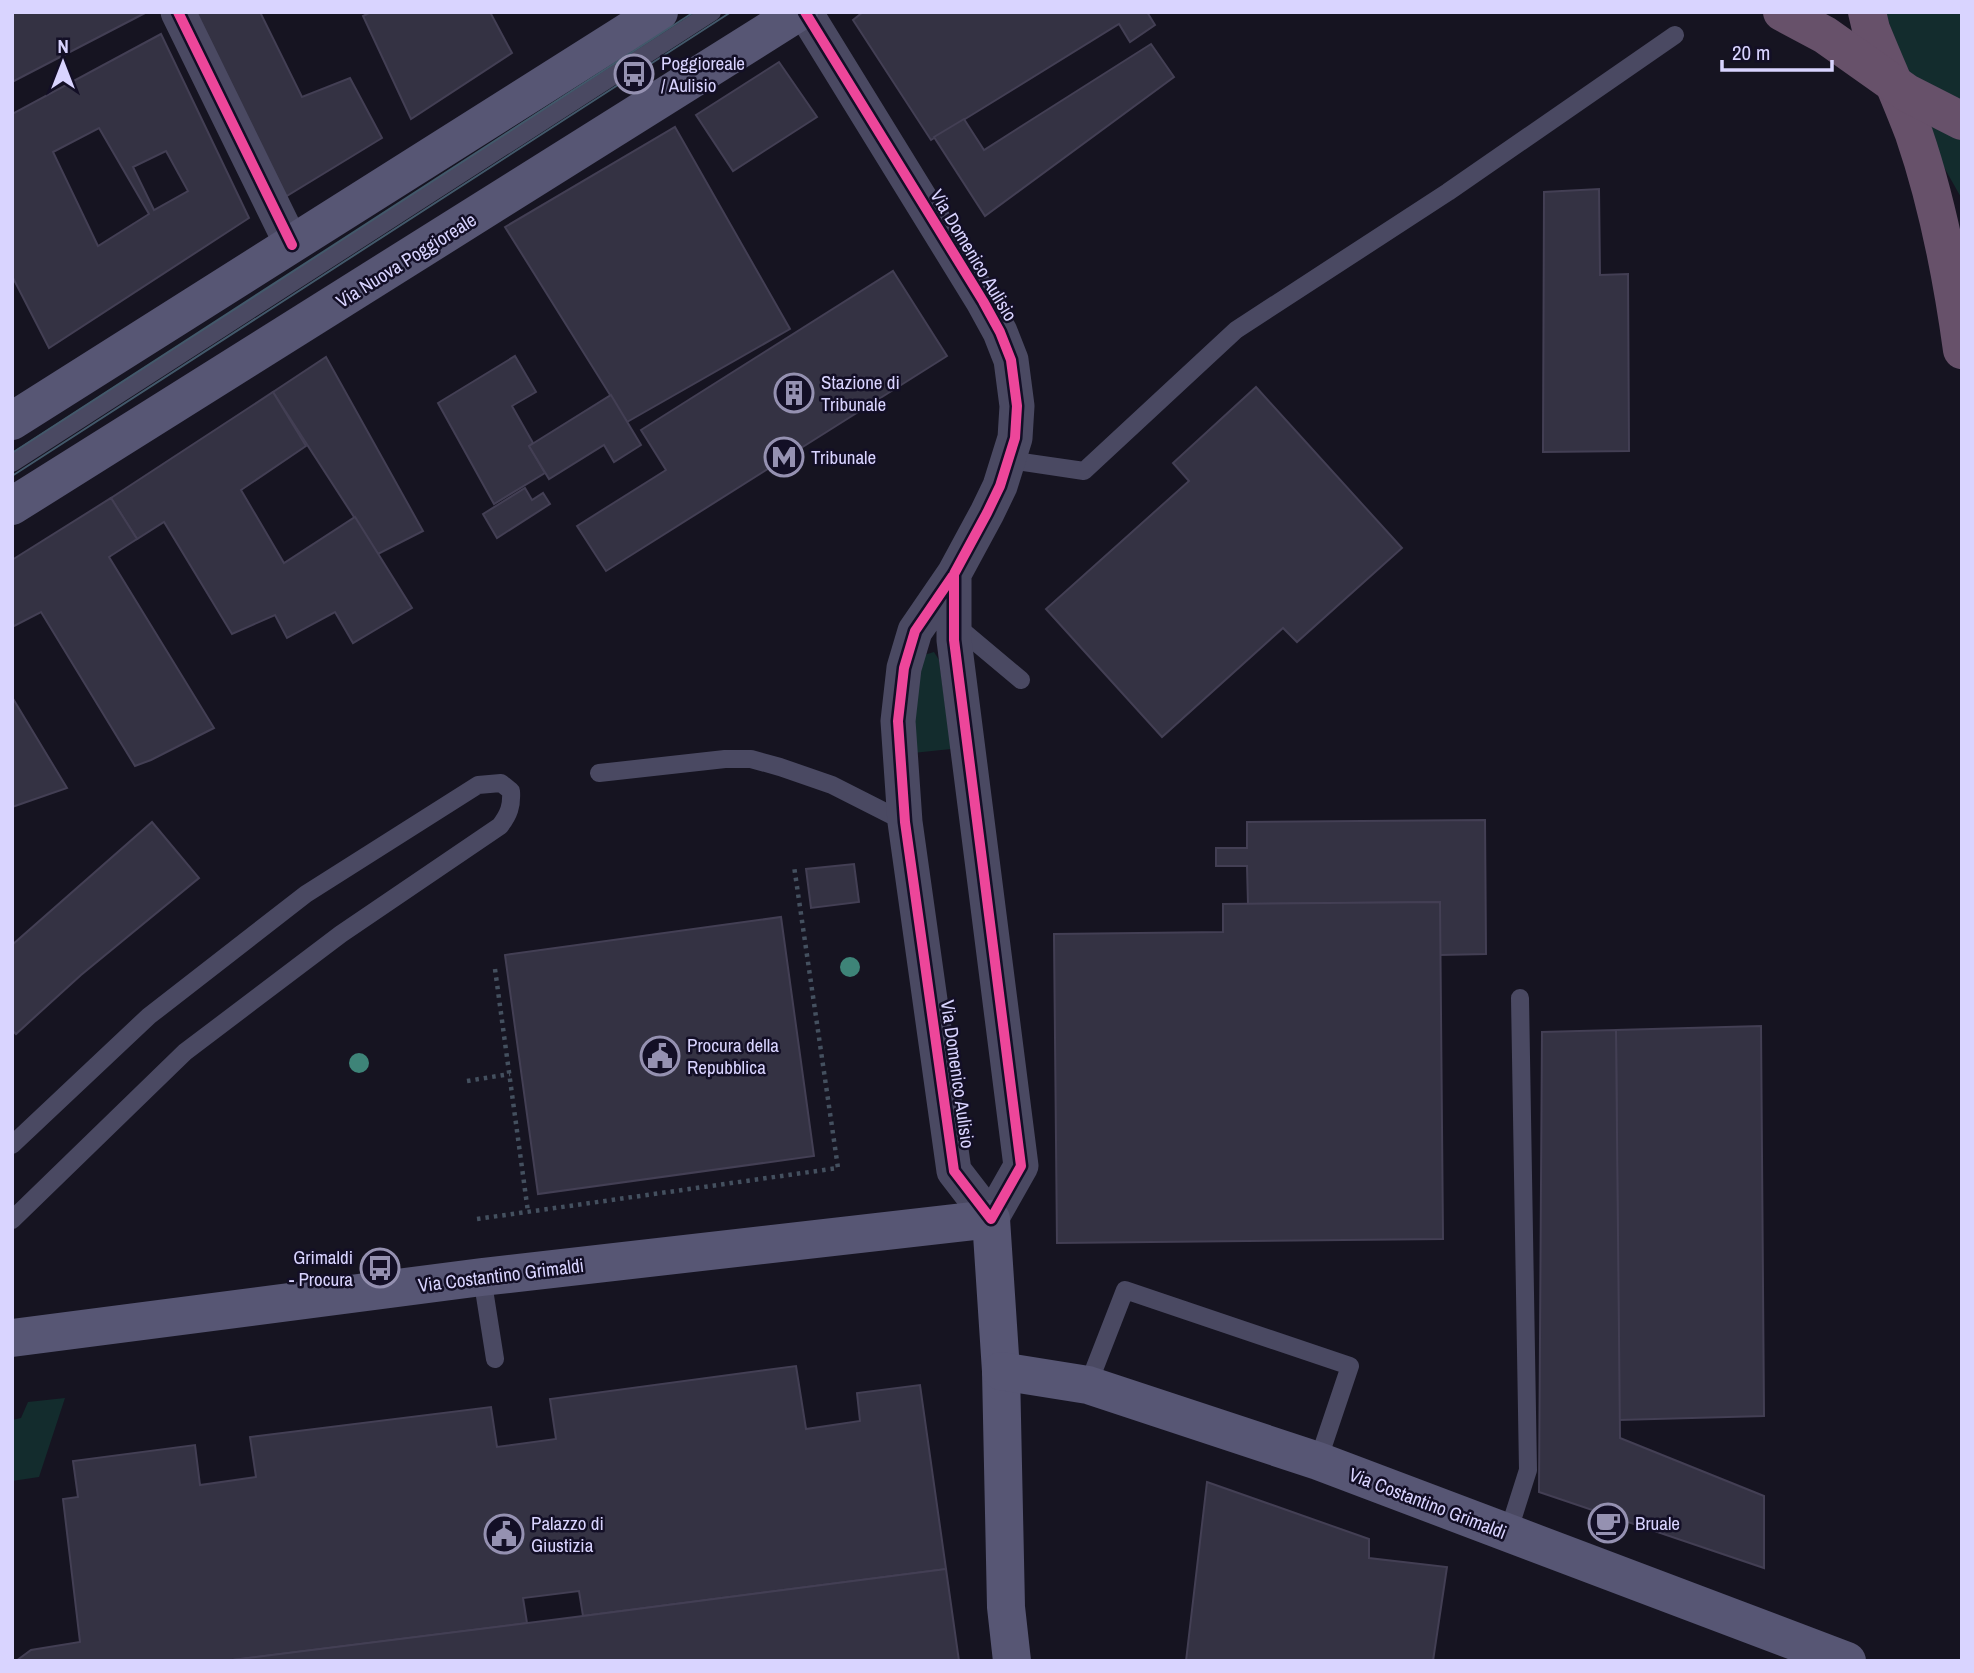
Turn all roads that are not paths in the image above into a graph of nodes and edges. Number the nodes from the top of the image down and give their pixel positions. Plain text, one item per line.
1 (178, 12) edge
2 (659, 12) edge
3 (712, 12) edge
4 (799, 12) edge
5 (805, 12) edge
6 (1782, 12) edge
7 (1867, 12) edge
8 (1675, 36) dead end
9 (1962, 121) edge
10 (1914, 135) junction
11 (1956, 221) dead end
12 (292, 245) junction
13 (1962, 350) edge
14 (12, 421) edge
15 (1009, 460) junction
16 (12, 463) edge
17 (12, 506) edge
18 (954, 574) junction
19 (953, 623) junction
20 (1021, 680) dead end
21 (599, 773) dead end
22 (905, 822) junction
23 (1520, 998) dead end
24 (12, 1145) edge
25 (991, 1219) junction
26 (12, 1220) edge
27 (482, 1277) junction
28 (12, 1338) edge
29 (495, 1359) dead end
30 (1000, 1371) junction
31 (1088, 1385) junction
32 (1318, 1461) junction
33 (1508, 1533) junction
34 (1012, 1661) edge
35 (1847, 1661) edge

1 - 12 street
2 - 12 main road
3 - 16 lane
4 - 17 main road, Via Nuova Poggioreale
5 - 15 street, Via Domenico Aulisio
6 - 9 highway, bridge
7 - 10 highway
8 - 15 lane
10 - 11 lane
10 - 13 highway
12 - 14 main road
15 - 18 street, Via Domenico Aulisio
18 - 19 street, Via Domenico Aulisio
18 - 22 street, Via Domenico Aulisio
19 - 20 lane
19 - 25 street, Via Domenico Aulisio
21 - 22 lane
22 - 25 street, Via Domenico Aulisio
23 - 33 lane
24 - 26 lane
25 - 27 main road, Via Costantino Grimaldi
25 - 30 main road
27 - 28 main road, Via Costantino Grimaldi
27 - 29 lane
30 - 31 main road, Via Costantino Grimaldi
30 - 34 main road
31 - 32 main road, Via Costantino Grimaldi
31 - 32 lane
32 - 33 main road, Via Costantino Grimaldi
33 - 35 main road, Via Costantino Grimaldi

